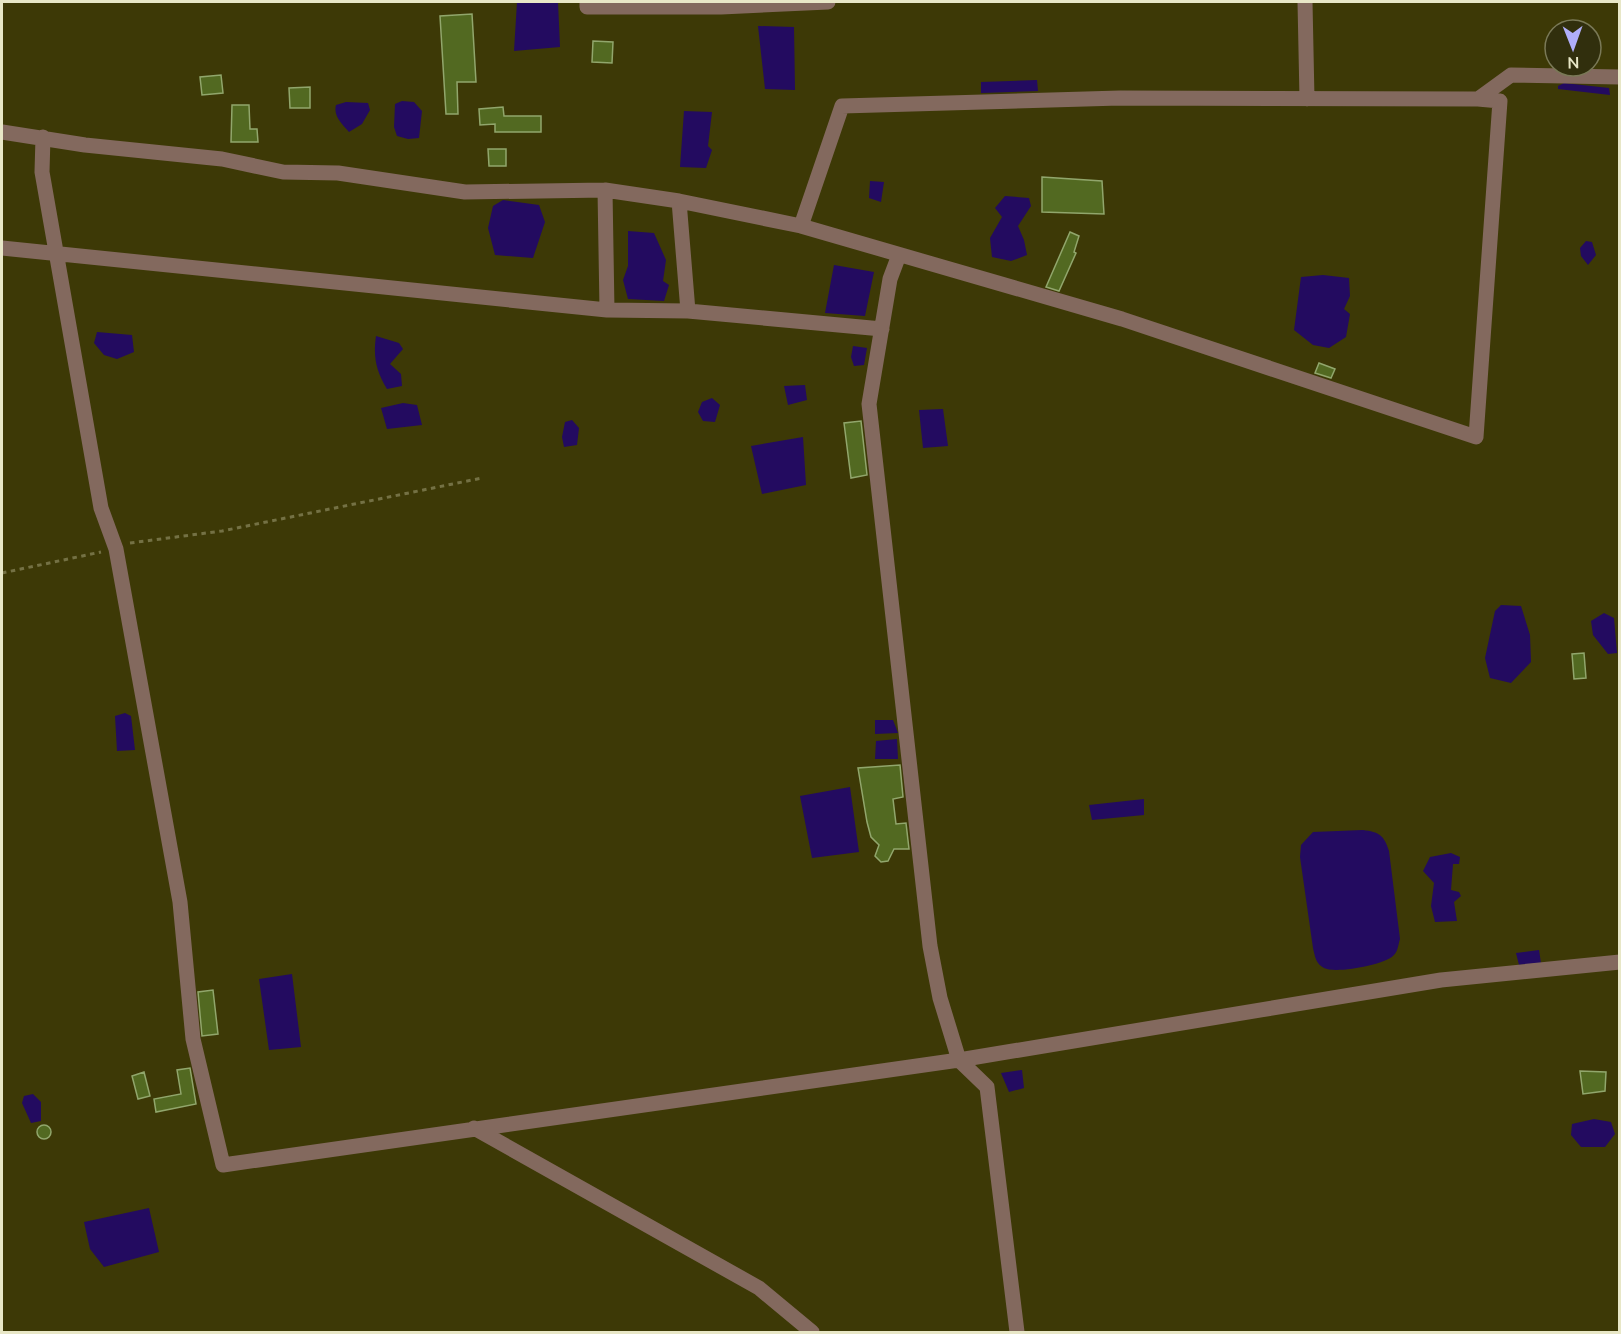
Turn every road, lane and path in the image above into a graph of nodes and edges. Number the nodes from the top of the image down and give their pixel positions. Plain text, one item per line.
1 (586, 2) edge
2 (828, 2) edge
3 (1305, 2) edge
4 (1620, 77) edge
5 (1306, 99) junction
6 (1478, 99) junction
7 (2, 132) edge
8 (43, 137) junction
9 (605, 190) junction
10 (679, 201) junction
11 (801, 226) junction
12 (2, 248) edge
13 (57, 252) junction
14 (899, 255) junction
15 (607, 309) junction
16 (688, 311) junction
17 (882, 329) junction
18 (482, 478) dead end
19 (116, 549) junction
20 (2, 573) edge
21 (1620, 962) edge
22 (959, 1060) junction
23 (474, 1128) junction
24 (812, 1332) edge
25 (1017, 1332) edge

1 - 2 street
3 - 5 street
4 - 6 street
5 - 6 street
5 - 11 street
6 - 14 street
7 - 8 street
8 - 9 street
8 - 13 street
9 - 10 street
9 - 15 street
10 - 11 street
10 - 16 street
11 - 14 street
12 - 13 street
13 - 15 street
13 - 19 street
14 - 17 street
15 - 16 street
16 - 17 street
17 - 22 street
18 - 19 path
19 - 20 path
19 - 23 street
21 - 22 street
22 - 23 street
22 - 25 street
23 - 24 street

